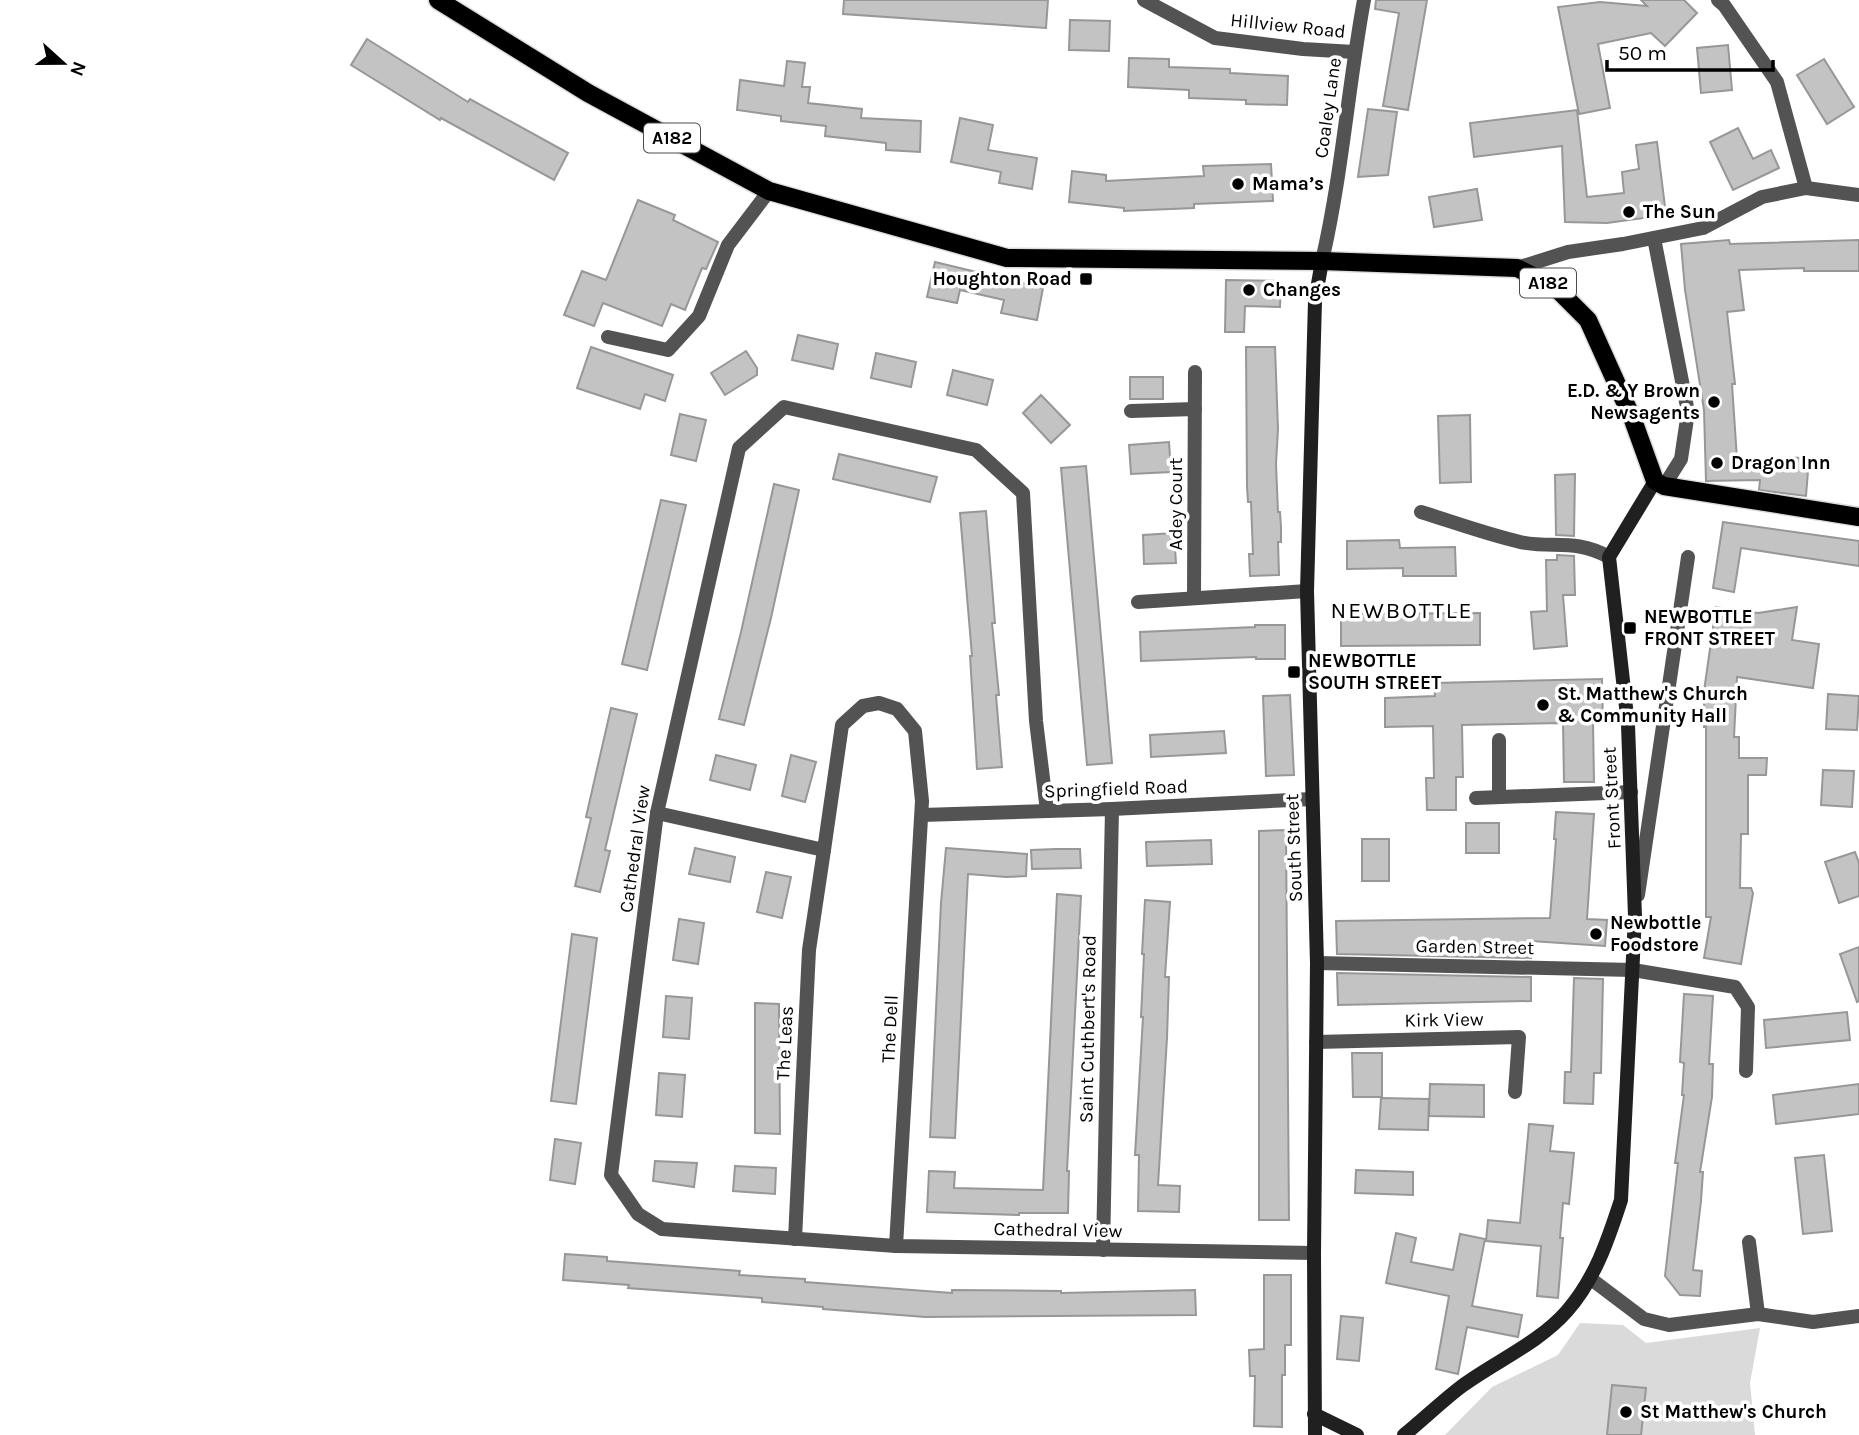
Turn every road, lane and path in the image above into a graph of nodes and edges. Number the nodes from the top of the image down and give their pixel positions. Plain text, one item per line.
1 (438, 0) edge
2 (1144, 0) edge
3 (1364, 0) edge
4 (1718, 0) edge
5 (1354, 52) junction
6 (1806, 188) junction
7 (769, 191) junction
8 (1859, 195) edge
9 (1654, 238) junction
10 (1322, 261) junction
11 (1517, 268) junction
12 (607, 337) dead end
13 (1195, 372) dead end
14 (1195, 410) junction
15 (1131, 411) dead end
16 (1659, 484) junction
17 (1421, 512) dead end
18 (1859, 517) edge
19 (1609, 556) junction
20 (1688, 557) dead end
21 (1307, 591) junction
22 (1194, 598) junction
23 (1138, 602) dead end
24 (1499, 740) dead end
25 (1631, 792) junction
26 (1499, 797) junction
27 (1476, 798) dead end
28 (1312, 799) junction
29 (1112, 809) junction
30 (1047, 811) junction
31 (657, 813) junction
32 (922, 815) junction
33 (824, 850) junction
34 (1635, 916) junction
35 (1317, 963) junction
36 (1633, 970) junction
37 (1316, 1042) junction
38 (1746, 1070) dead end
39 (1515, 1092) dead end
40 (795, 1240) junction
41 (1749, 1242) dead end
42 (897, 1246) junction
43 (1103, 1250) junction
44 (1314, 1253) junction
45 (1591, 1279) junction
46 (1758, 1314) junction
47 (1859, 1316) edge
48 (1314, 1414) junction
49 (1315, 1435) edge
50 (1357, 1435) edge
51 (1404, 1435) edge

1 - 7 main road, A182
2 - 5 street, Hillview Road
3 - 5 street, Coaley Lane
4 - 6 street
5 - 10 street, Coaley Lane
6 - 8 street
6 - 9 street
7 - 10 main road, A182
7 - 12 street
9 - 11 street
9 - 16 street
10 - 11 main road, A182
10 - 21 street, South Street
11 - 16 main road, A182
13 - 14 street, Adey Court
14 - 15 street
14 - 22 street, Adey Court
16 - 18 main road
16 - 19 street
17 - 19 street
19 - 25 street, Front Street
20 - 34 street, Front Street
21 - 22 street
21 - 28 street, South Street
22 - 23 street
24 - 26 street
25 - 26 street
25 - 34 street, Front Street
26 - 27 street
28 - 29 street, Springfield Road
28 - 35 street, South Street
29 - 30 street, Springfield Road
29 - 43 street, Saint Cuthbert's Road
30 - 31 street, Cathedral View
30 - 32 street, Springfield Road
31 - 33 street
31 - 40 street, Cathedral View
32 - 33 street, The Dell
32 - 42 street, The Dell
33 - 40 street, The Leas
34 - 36 street, Front Street
35 - 36 street, Garden Street
35 - 37 street, South Street
36 - 38 street, Garden Street
36 - 45 street, Front Street
37 - 39 street, Kirk View
37 - 44 street, South Street
40 - 42 street, Cathedral View
41 - 46 street
42 - 43 street, Cathedral View
43 - 44 street, Cathedral View
44 - 48 street, South Street
45 - 46 street
45 - 51 street, Front Street
46 - 47 street
48 - 49 street, South Street
48 - 50 street

